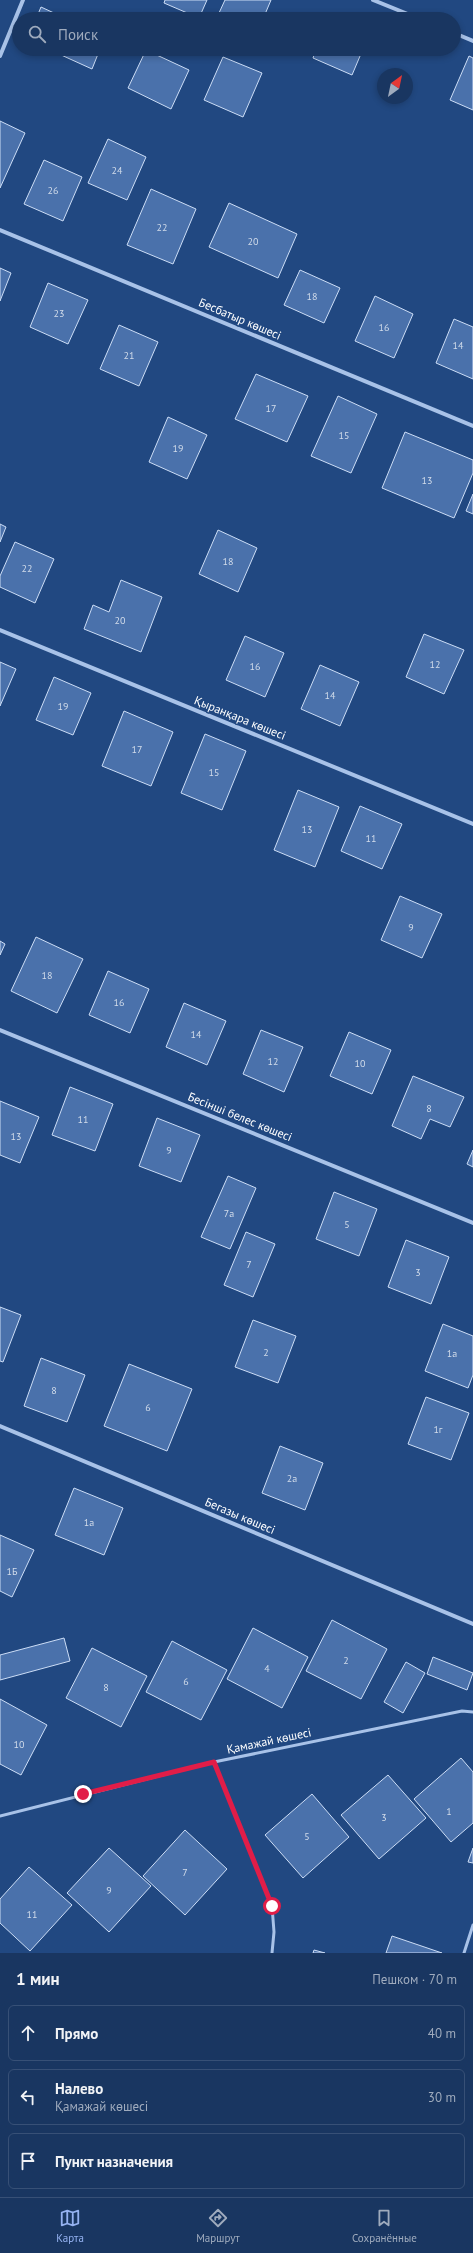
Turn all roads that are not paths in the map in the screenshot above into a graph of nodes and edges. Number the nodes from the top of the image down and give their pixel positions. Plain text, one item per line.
1 (23, 0) edge
2 (373, 0) edge
3 (18, 12) edge
4 (403, 12) edge
5 (12, 27) edge
6 (461, 36) edge
7 (473, 41) edge
8 (0, 56) edge
9 (0, 230) edge
10 (473, 426) edge
11 (0, 630) edge
12 (473, 824) edge
13 (0, 1030) edge
14 (473, 1223) edge
15 (0, 1426) edge
16 (473, 1624) edge
17 (473, 1712) edge
18 (214, 1762) junction
19 (0, 1816) edge
20 (473, 1925) edge
21 (272, 1953) edge
22 (464, 1953) edge

1 - 3 street
2 - 4 street
5 - 8 street
6 - 7 street
9 - 10 street, Бесбатыр көшесі
11 - 12 street, Қыранқара көшесі
13 - 14 street, Бесінші белес көшесі
15 - 16 street, Бегазы көшесі
17 - 18 lane, Қамажай көшесі
18 - 19 lane, Қамажай көшесі
18 - 21 lane
20 - 22 lane

